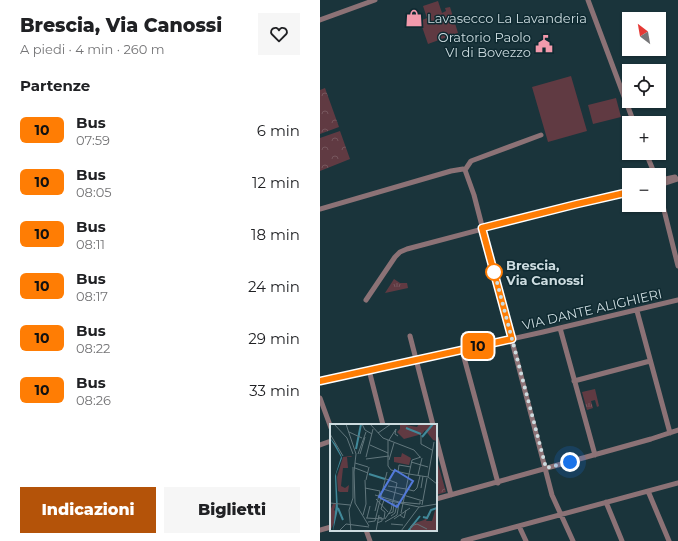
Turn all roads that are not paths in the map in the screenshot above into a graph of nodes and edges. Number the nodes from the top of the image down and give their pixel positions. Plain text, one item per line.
1 (375, 0) edge
2 (588, 0) edge
3 (320, 20) edge
4 (631, 116) edge
5 (541, 135) dead end
6 (466, 172) junction
7 (678, 178) edge
8 (666, 182) edge
9 (622, 192) edge
10 (320, 209) edge
11 (666, 211) edge
12 (482, 228) junction
13 (678, 266) edge
14 (366, 300) dead end
15 (678, 300) edge
16 (637, 311) junction
17 (560, 328) junction
18 (410, 336) dead end
19 (512, 339) junction
20 (462, 350) junction
21 (415, 360) junction
22 (650, 361) junction
23 (369, 370) junction
24 (320, 381) edge
25 (574, 381) junction
26 (320, 398) edge
27 (383, 424) edge
28 (433, 424) edge
29 (330, 425) edge
30 (678, 430) edge
31 (670, 433) junction
32 (330, 441) edge
33 (437, 442) edge
34 (320, 445) edge
35 (595, 455) junction
36 (546, 468) junction
37 (498, 482) junction
38 (678, 483) edge
39 (648, 492) junction
40 (451, 495) junction
41 (437, 499) edge
42 (606, 502) junction
43 (562, 514) junction
44 (519, 526) junction
45 (330, 527) edge
46 (320, 530) edge
47 (366, 531) edge
48 (477, 539) edge
49 (370, 541) edge
50 (463, 541) edge
51 (526, 541) edge
52 (573, 541) edge
53 (622, 541) edge
54 (669, 541) edge

1 - 3 street
2 - 4 street
5 - 6 street
6 - 10 street
6 - 12 street
7 - 8 street
9 - 12 street
11 - 13 street
12 - 14 street
12 - 19 street
15 - 16 street, VIA DANTE ALIGHIERI
16 - 17 street, VIA DANTE ALIGHIERI
16 - 22 street
17 - 19 street, VIA DANTE ALIGHIERI
17 - 25 street
18 - 21 street
19 - 20 street, VIA DANTE ALIGHIERI
19 - 36 street
20 - 21 street, VIA DANTE ALIGHIERI
20 - 37 street
21 - 23 street, VIA DANTE ALIGHIERI
21 - 28 street
22 - 25 street
22 - 31 street
23 - 24 street, VIA DANTE ALIGHIERI
23 - 27 street
25 - 35 street
26 - 29 street
30 - 31 street
31 - 35 street
32 - 34 street
33 - 40 street
35 - 36 street
36 - 37 street
36 - 43 street
37 - 40 street
38 - 39 street
39 - 42 street
39 - 54 street
40 - 41 street
42 - 43 street
42 - 53 street
43 - 44 street
43 - 52 street
44 - 48 street
44 - 51 street
45 - 46 street
47 - 49 street
48 - 50 street

